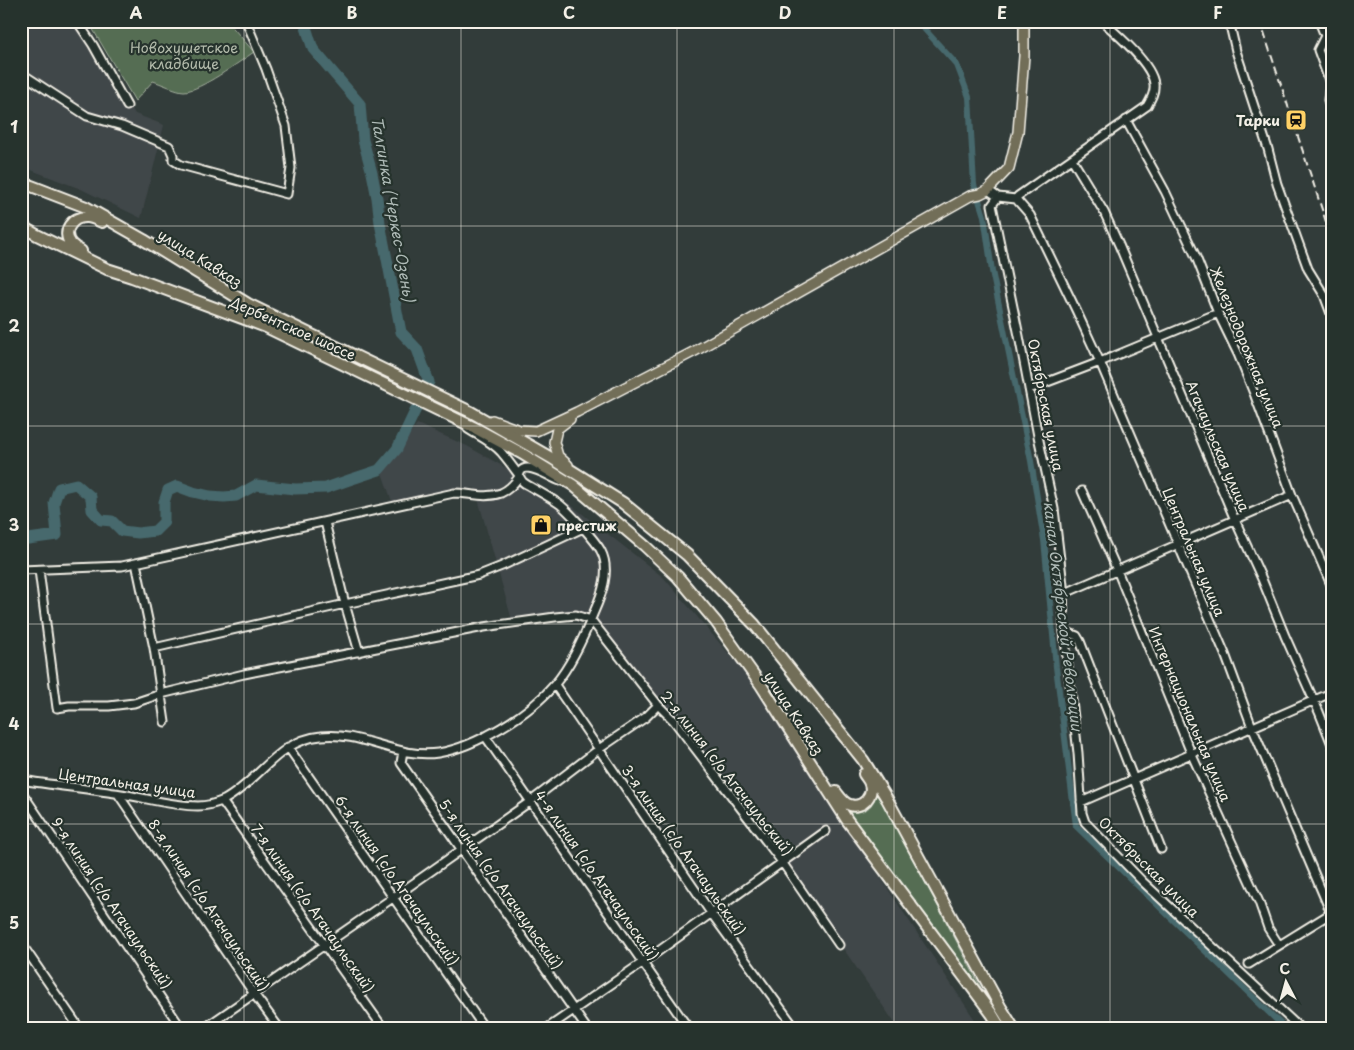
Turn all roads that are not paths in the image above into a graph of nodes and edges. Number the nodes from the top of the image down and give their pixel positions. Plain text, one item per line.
1 (77, 21) edge
2 (246, 21) edge
3 (1024, 21) edge
4 (1102, 21) edge
5 (1229, 21) edge
6 (1319, 21) edge
7 (1325, 36) junction
8 (1333, 42) edge
9 (21, 73) edge
10 (127, 106) dead end
11 (1332, 116) edge
12 (1126, 120) junction
13 (1072, 159) junction
14 (21, 182) edge
15 (984, 192) junction
16 (998, 198) junction
17 (1016, 199) junction
18 (21, 226) edge
19 (144, 240) junction
20 (132, 277) junction
21 (1218, 312) junction
22 (1333, 319) edge
23 (1158, 338) junction
24 (1100, 362) junction
25 (1029, 389) junction
26 (471, 412) junction
27 (577, 412) junction
28 (447, 414) junction
29 (521, 454) joint
30 (519, 476) junction
31 (580, 476) junction
32 (573, 485) junction
33 (1082, 491) dead end
34 (1292, 495) junction
35 (1235, 520) junction
36 (325, 522) junction
37 (582, 528) junction
38 (1177, 544) junction
39 (136, 563) junction
40 (21, 570) edge
41 (39, 570) junction
42 (1117, 570) junction
43 (1333, 589) edge
44 (1063, 594) junction
45 (345, 604) junction
46 (591, 620) junction
47 (1064, 631) junction
48 (154, 648) junction
49 (359, 652) junction
50 (554, 684) junction
51 (1333, 692) edge
52 (161, 694) junction
53 (1314, 700) junction
54 (658, 705) junction
55 (828, 715) junction
56 (165, 722) dead end
57 (1252, 728) junction
58 (791, 733) junction
59 (485, 736) junction
60 (288, 747) junction
61 (1333, 747) edge
62 (599, 749) junction
63 (403, 751) junction
64 (1192, 753) junction
65 (1133, 778) junction
66 (21, 780) edge
67 (21, 791) edge
68 (118, 794) junction
69 (222, 801) junction
70 (530, 801) junction
71 (1081, 802) junction
72 (826, 831) dead end
73 (462, 849) junction
74 (1161, 849) dead end
75 (782, 862) junction
76 (394, 897) junction
77 (711, 913) junction
78 (1332, 913) edge
79 (1333, 922) edge
80 (21, 944) edge
81 (1279, 945) junction
82 (324, 946) junction
83 (839, 946) dead end
84 (642, 963) junction
85 (1249, 964) dead end
86 (254, 994) junction
87 (574, 1010) junction
88 (80, 1029) edge
89 (182, 1029) edge
90 (203, 1029) edge
91 (280, 1029) edge
92 (384, 1029) edge
93 (485, 1029) edge
94 (546, 1029) edge
95 (587, 1029) edge
96 (689, 1029) edge
97 (796, 1029) edge
98 (1001, 1029) edge
99 (1014, 1029) edge
100 (1301, 1029) edge

1 - 10 street
2 - 9 street
3 - 15 main road
4 - 12 street
5 - 22 street
6 - 7 street
7 - 8 street
7 - 11 street
12 - 13 street
12 - 21 street, Железнодорожная улица
13 - 17 street
13 - 23 street, Агачаульская улица
14 - 19 highway, улица Кавказ
15 - 16 street
15 - 27 main road
16 - 17 street
16 - 25 street, Октябрьская улица
17 - 24 street, Центральная улица
18 - 20 highway, Дербентское шоссе
19 - 20 highway
19 - 26 highway, улица Кавказ
20 - 28 highway, Дербентское шоссе
21 - 23 street
21 - 34 street, Железнодорожная улица
23 - 24 street
23 - 35 street, Агачаульская улица
24 - 25 street
24 - 38 street, Центральная улица
25 - 44 street, Октябрьская улица
26 - 27 main road
26 - 31 highway, улица Кавказ
27 - 31 main road
28 - 29 highway, Дербентское шоссе
28 - 30 street, Центральная улица
29 - 32 highway, улица Кавказ
30 - 32 street
30 - 36 street
30 - 37 street, Центральная улица
31 - 55 highway, улица Кавказ
32 - 58 highway, улица Кавказ
33 - 42 street, Интернациональная улица
34 - 35 street
34 - 43 street, Железнодорожная улица
35 - 38 street
35 - 53 street, Агачаульская улица
36 - 39 street
36 - 45 street
37 - 45 street
37 - 46 street, Центральная улица
38 - 42 street
38 - 57 street, Центральная улица
39 - 41 street
39 - 48 street
40 - 41 street
41 - 52 street
42 - 44 street
42 - 64 street, Интернациональная улица
44 - 47 street, Октябрьская улица
45 - 48 street
45 - 49 street
46 - 49 street
46 - 50 street, Центральная улица
46 - 54 street, 2-я линия (с/о Агачаульский)
47 - 65 street
47 - 71 street, Октябрьская улица
48 - 52 street
49 - 52 street
50 - 59 street, Центральная улица
50 - 62 street, 3-я линия (с/о Агачаульский)
51 - 53 street
52 - 56 street
53 - 57 street
53 - 61 street, Агачаульская улица
54 - 62 street
54 - 75 street, 2-я линия (с/о Агачаульский)
55 - 58 highway
55 - 99 highway
57 - 64 street
57 - 78 street, Центральная улица
58 - 98 highway, улица Кавказ
59 - 63 street, Центральная улица
59 - 70 street, 4-я линия (с/о Агачаульский)
60 - 63 street, Центральная улица
60 - 69 street, Центральная улица
60 - 76 street, 6-я линия (с/о Агачаульский)
62 - 70 street
62 - 77 street, 3-я линия (с/о Агачаульский)
63 - 73 street, 5-я линия (с/о Агачаульский)
64 - 65 street
64 - 81 street, Интернациональная улица
65 - 71 street
65 - 74 street
66 - 68 street, Центральная улица
67 - 89 street, 9-я линия (с/о Агачаульский)
68 - 69 street, Центральная улица
68 - 86 street, 8-я линия (с/о Агачаульский)
69 - 82 street, 7-я линия (с/о Агачаульский)
70 - 73 street
70 - 84 street, 4-я линия (с/о Агачаульский)
71 - 100 street, Октябрьская улица
72 - 75 street
73 - 76 street
73 - 87 street, 5-я линия (с/о Агачаульский)
75 - 77 street
75 - 83 street, 2-я линия (с/о Агачаульский)
76 - 82 street
76 - 93 street, 6-я линия (с/о Агачаульский)
77 - 84 street
77 - 97 street, 3-я линия (с/о Агачаульский)
78 - 79 street, Центральная улица
78 - 81 street
80 - 88 street
81 - 85 street
82 - 86 street
82 - 92 street, 7-я линия (с/о Агачаульский)
84 - 87 street
84 - 96 street, 4-я линия (с/о Агачаульский)
86 - 90 street
86 - 91 street, 8-я линия (с/о Агачаульский)
87 - 94 street
87 - 95 street, 5-я линия (с/о Агачаульский)

